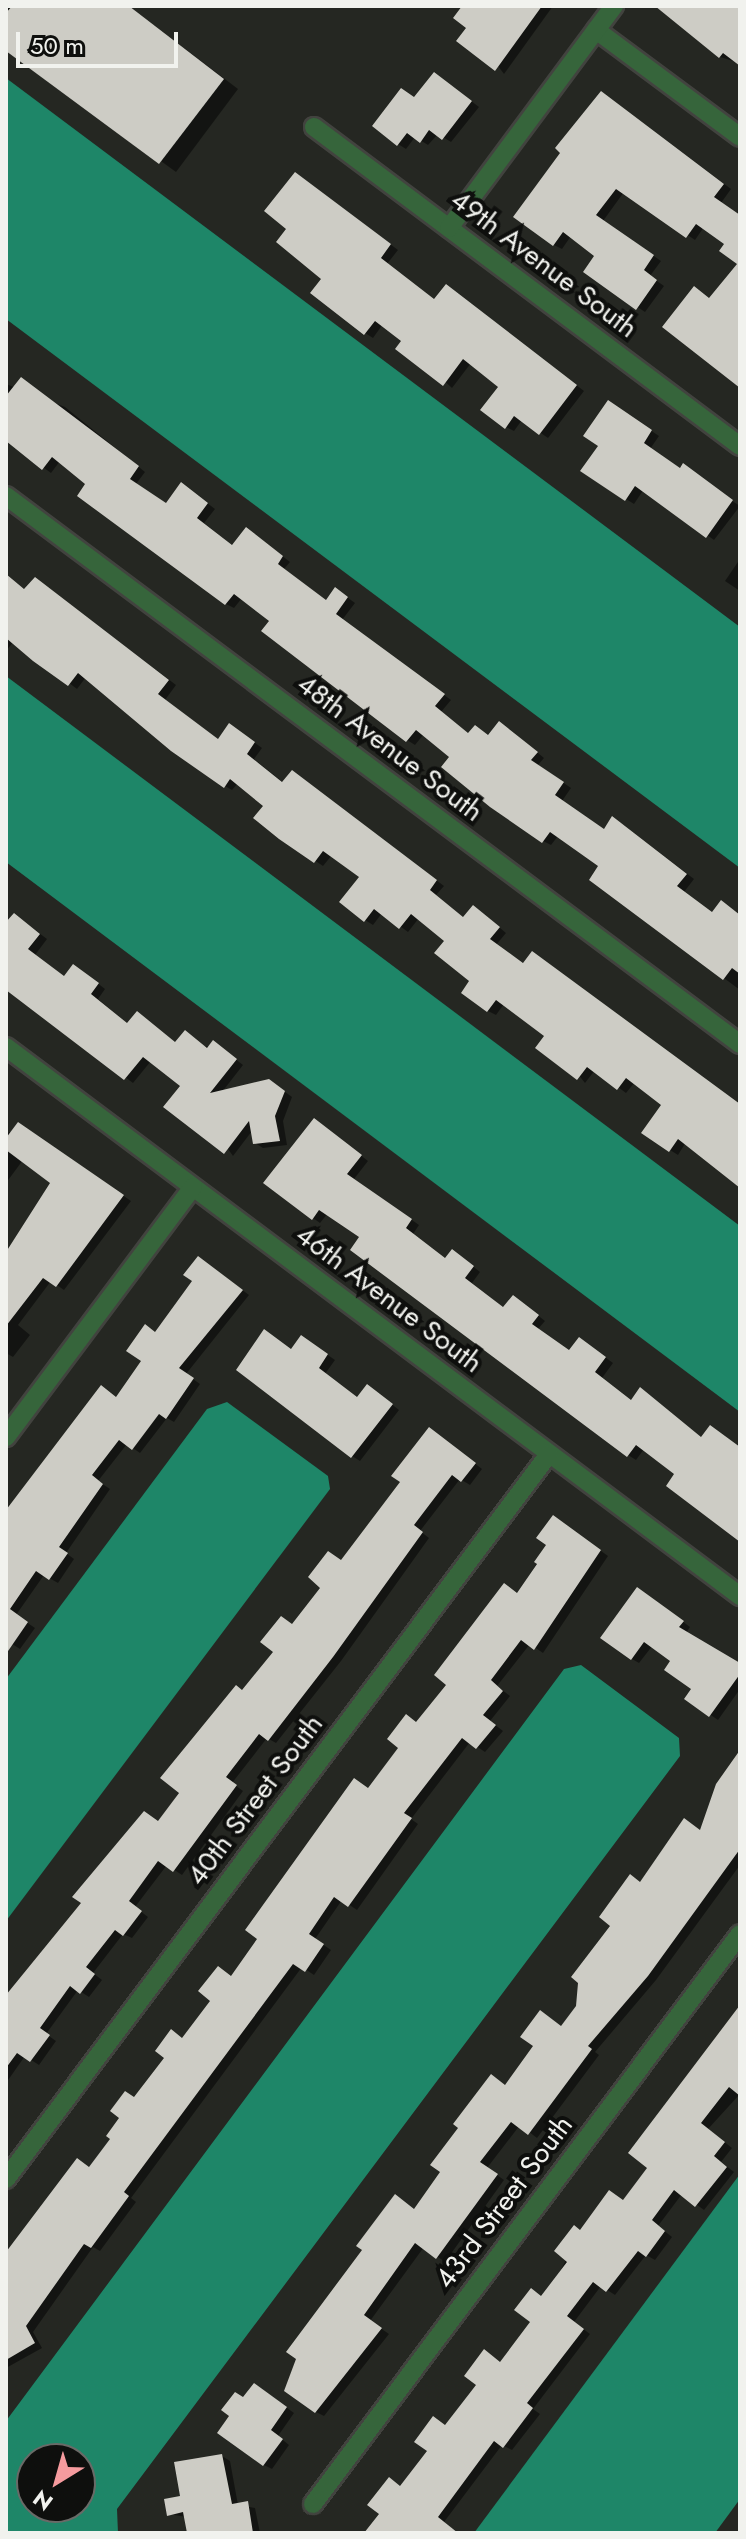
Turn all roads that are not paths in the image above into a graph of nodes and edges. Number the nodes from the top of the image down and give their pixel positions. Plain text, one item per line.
1 (614, 6) edge
2 (596, 30) junction
3 (314, 127) dead end
4 (740, 137) edge
5 (449, 228) junction
6 (740, 446) edge
7 (6, 496) edge
8 (740, 1044) edge
9 (6, 1047) edge
10 (193, 1187) junction
11 (6, 1437) edge
12 (549, 1454) junction
13 (740, 1596) edge
14 (740, 1934) edge
15 (6, 2179) edge
16 (313, 2504) dead end

1 - 2 street
2 - 4 street
2 - 5 street
3 - 5 street, 49th Avenue South
5 - 6 street, 49th Avenue South
7 - 8 street, 48th Avenue South
9 - 10 street, 46th Avenue South
10 - 11 street
10 - 12 street, 46th Avenue South
12 - 13 street, 46th Avenue South
12 - 15 street, 40th Street South
14 - 16 street, 43rd Street South

